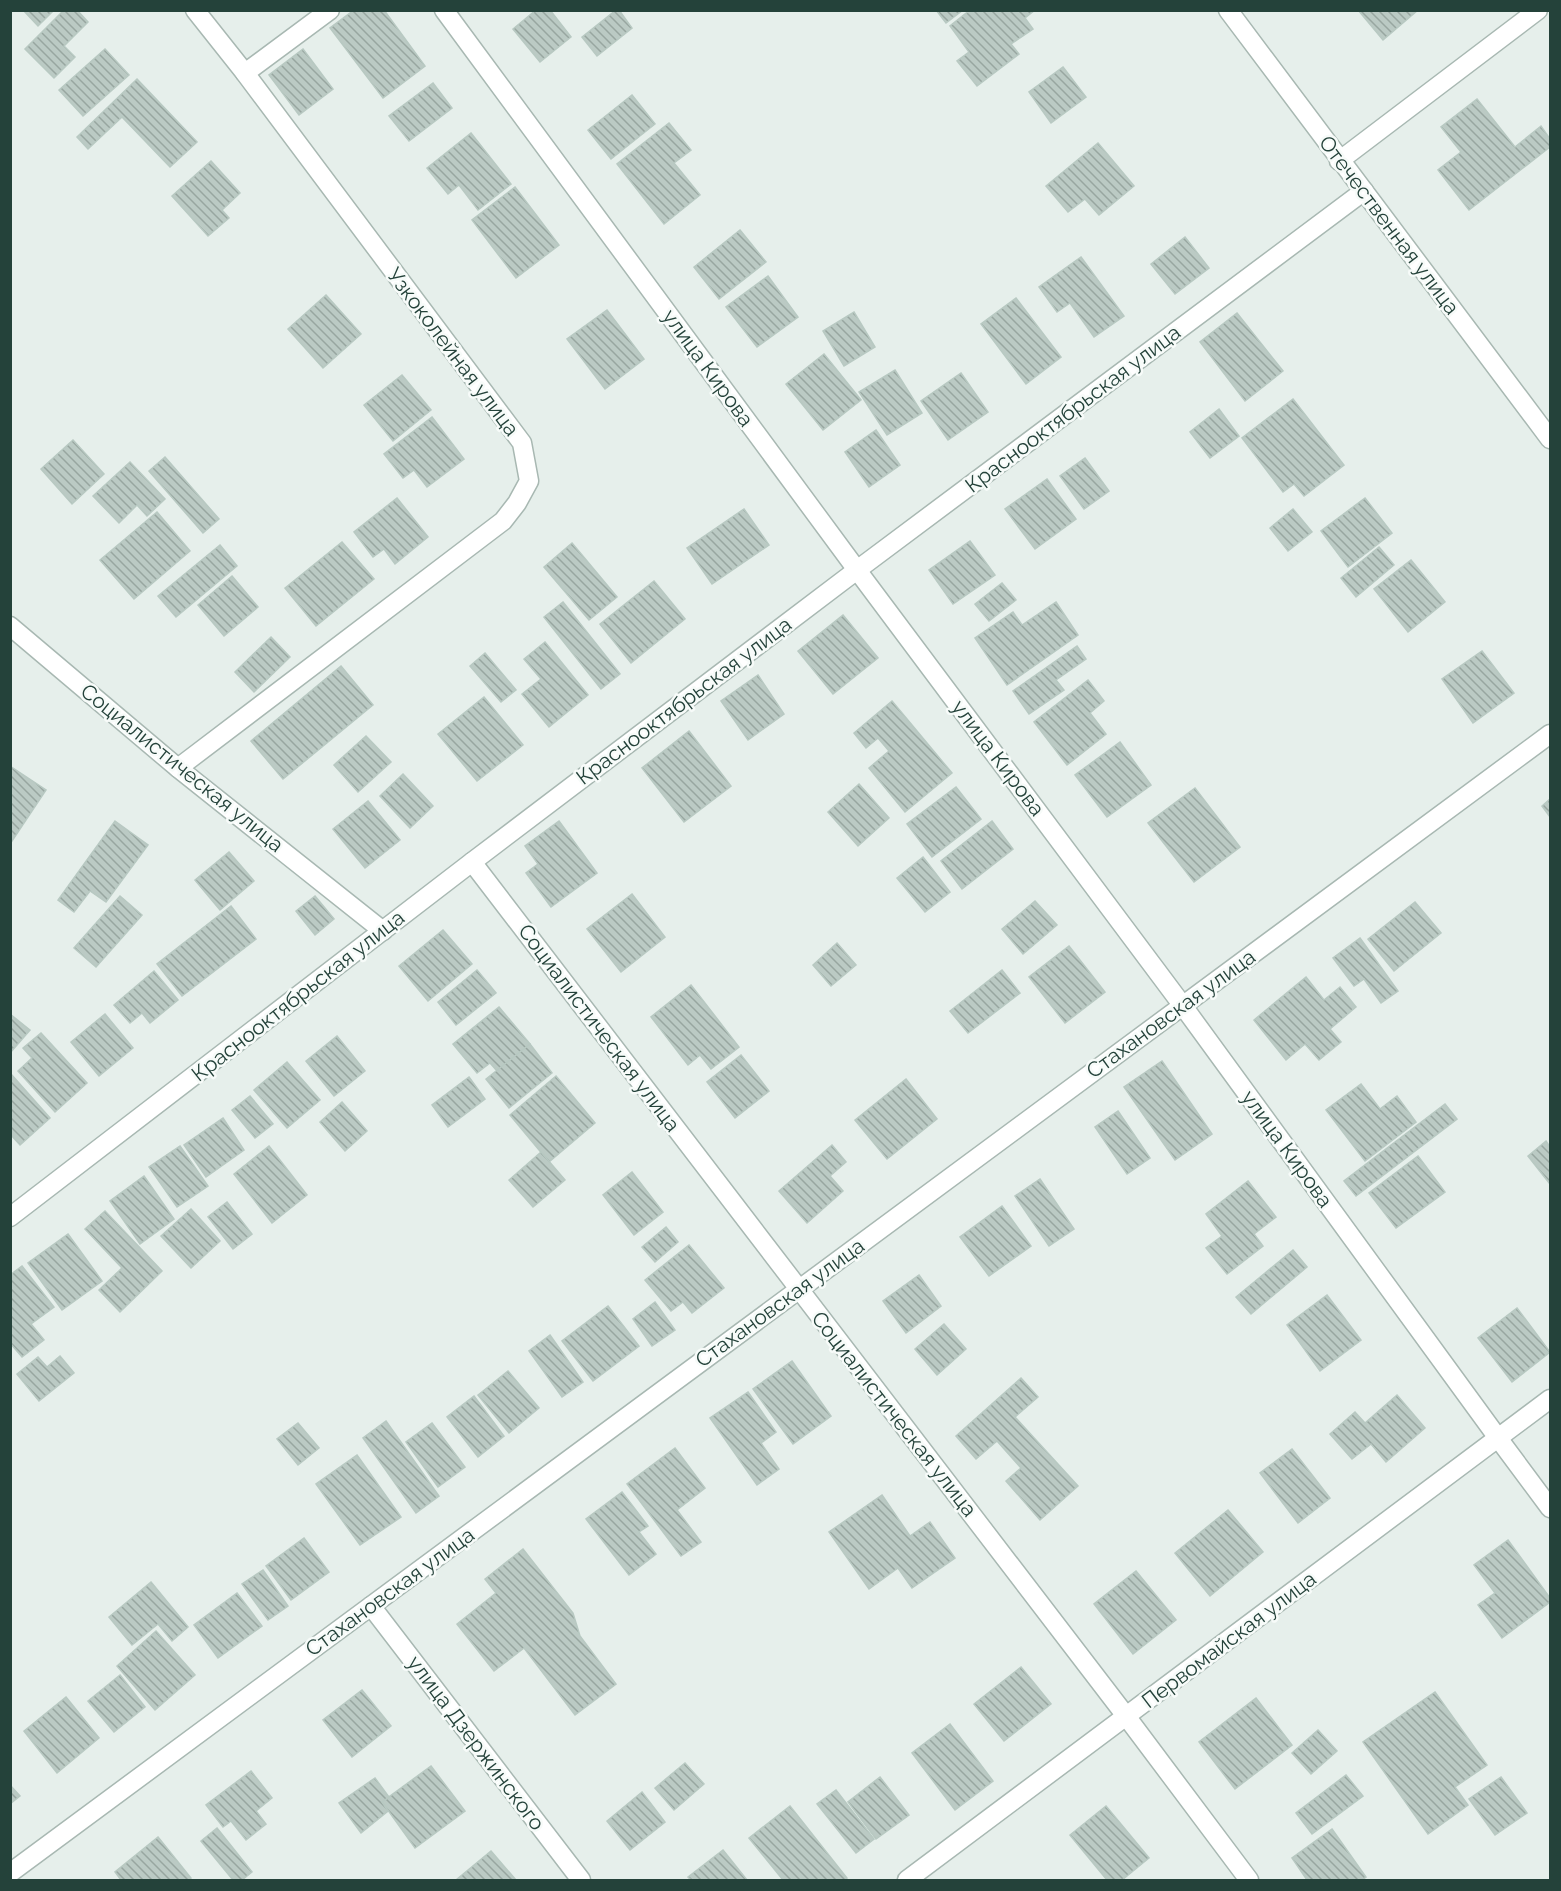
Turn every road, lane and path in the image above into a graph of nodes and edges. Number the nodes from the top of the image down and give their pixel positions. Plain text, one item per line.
1 (195, 10) edge
2 (330, 10) edge
3 (444, 10) edge
4 (1228, 10) edge
5 (1538, 10) edge
6 (245, 73) junction
7 (1339, 161) junction
8 (1364, 191) junction
9 (1551, 439) edge
10 (857, 570) junction
11 (10, 626) edge
12 (1551, 734) edge
13 (178, 768) junction
14 (472, 862) junction
15 (383, 931) junction
16 (1183, 1006) junction
17 (10, 1217) edge
18 (798, 1290) junction
19 (1551, 1399) edge
20 (1498, 1438) junction
21 (1551, 1508) edge
22 (371, 1606) junction
23 (1126, 1716) junction
24 (10, 1873) edge
25 (581, 1881) edge
26 (907, 1881) edge
27 (1249, 1881) edge

1 - 6 street, Узкоколейная улица
2 - 6 street
3 - 10 street, улица Кирова
4 - 7 street, Отечественная улица
5 - 7 street
6 - 13 street, Узкоколейная улица
7 - 8 street, Отечественная улица
8 - 9 street, Отечественная улица
8 - 10 street, Краснооктябрьская улица
10 - 14 street, Краснооктябрьская улица
10 - 16 street, улица Кирова
11 - 13 street, Социалистическая улица
12 - 16 street, Стахановская улица
13 - 15 street, Социалистическая улица
14 - 15 street, Краснооктябрьская улица
14 - 18 street, Социалистическая улица
15 - 17 street, Краснооктябрьская улица
16 - 18 street, Стахановская улица
16 - 20 street, улица Кирова
18 - 22 street, Стахановская улица
18 - 23 street, Социалистическая улица
19 - 20 street, Первомайская улица
20 - 21 street, улица Кирова
20 - 23 street, Первомайская улица
22 - 24 street, Стахановская улица
22 - 25 street, улица Дзержинского
23 - 26 street, Первомайская улица
23 - 27 street, Социалистическая улица

